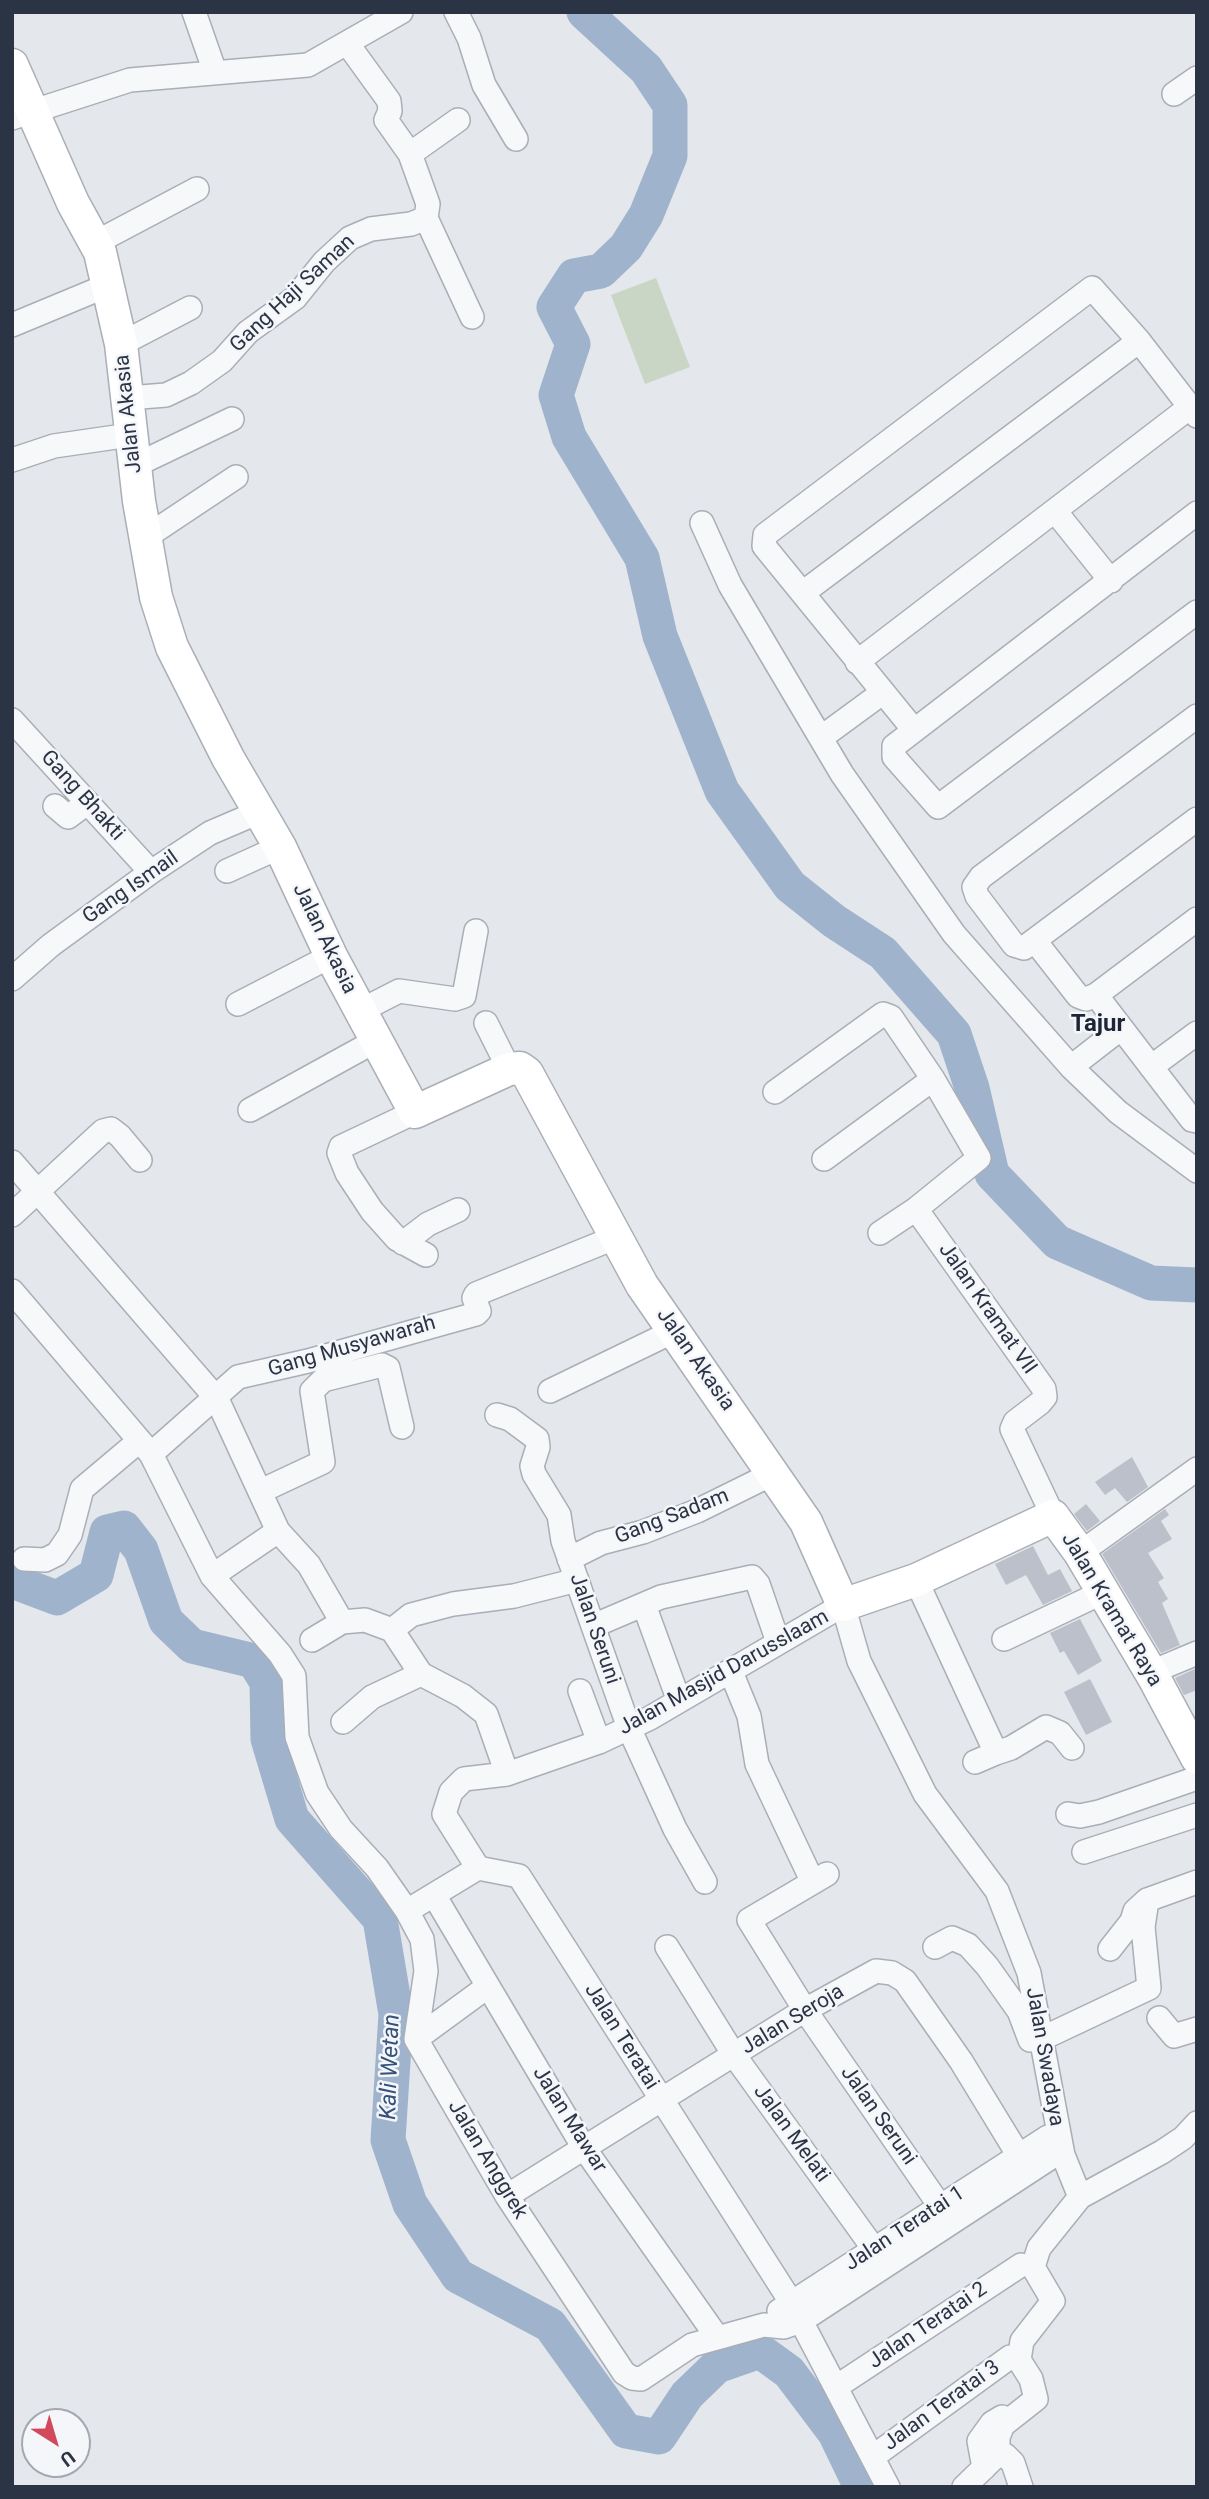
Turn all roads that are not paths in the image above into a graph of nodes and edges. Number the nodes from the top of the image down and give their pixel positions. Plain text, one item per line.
1 (194, 12) edge
2 (401, 12) edge
3 (456, 12) edge
4 (371, 20) edge
5 (347, 43) junction
6 (12, 65) edge
7 (215, 72) junction
8 (1197, 78) edge
9 (1174, 94) dead end
10 (22, 114) edge
11 (458, 120) dead end
12 (516, 139) dead end
13 (410, 154) junction
14 (197, 189) dead end
15 (426, 218) junction
16 (95, 243) junction
17 (106, 286) junction
18 (190, 307) dead end
19 (472, 317) dead end
20 (12, 325) edge
21 (1139, 341) junction
22 (121, 344) junction
23 (128, 398) junction
24 (1193, 411) edge
25 (232, 419) dead end
26 (130, 435) junction
27 (12, 460) edge
28 (134, 466) junction
29 (236, 477) dead end
30 (1055, 511) junction
31 (1197, 513) edge
32 (702, 523) dead end
33 (146, 537) junction
34 (1111, 580) junction
35 (804, 592) junction
36 (1197, 612) edge
37 (857, 662) junction
38 (882, 693) junction
39 (1197, 716) edge
40 (12, 720) edge
41 (914, 730) junction
42 (822, 737) junction
43 (88, 803) junction
44 (55, 806) dead end
45 (259, 812) junction
46 (1197, 819) edge
47 (280, 846) junction
48 (227, 871) dead end
49 (151, 872) junction
50 (1197, 919) edge
51 (476, 932) dead end
52 (1035, 941) junction
53 (331, 956) junction
54 (12, 979) edge
55 (1096, 995) junction
56 (238, 1004) dead end
57 (360, 1011) junction
58 (486, 1023) dead end
59 (1197, 1033) edge
60 (1125, 1034) junction
61 (377, 1040) junction
62 (1151, 1067) junction
63 (1077, 1068) junction
64 (509, 1069) junction
65 (933, 1079) junction
66 (775, 1092) dead end
67 (250, 1110) dead end
68 (415, 1112) junction
69 (1197, 1121) edge
70 (824, 1159) dead end
71 (140, 1160) dead end
72 (12, 1162) edge
73 (1197, 1171) edge
74 (38, 1190) junction
75 (916, 1209) junction
76 (458, 1210) dead end
77 (12, 1215) edge
78 (880, 1233) dead end
79 (614, 1238) junction
80 (403, 1243) junction
81 (426, 1255) dead end
82 (12, 1291) edge
83 (674, 1331) junction
84 (550, 1391) dead end
85 (217, 1399) junction
86 (497, 1415) dead end
87 (402, 1427) dead end
88 (145, 1447) junction
89 (1197, 1469) edge
90 (774, 1473) junction
91 (261, 1491) junction
92 (1053, 1516) junction
93 (278, 1531) junction
94 (1080, 1553) junction
95 (24, 1559) dead end
96 (573, 1569) junction
97 (212, 1576) junction
98 (916, 1580) junction
99 (1101, 1593) junction
100 (644, 1605) junction
101 (843, 1605) junction
102 (342, 1622) junction
103 (593, 1626) junction
104 (392, 1630) junction
105 (1004, 1639) dead end
106 (312, 1640) dead end
107 (778, 1642) junction
108 (1197, 1653) edge
109 (732, 1672) junction
110 (421, 1674) junction
111 (1153, 1676) junction
112 (580, 1692) dead end
113 (680, 1701) junction
114 (342, 1722) dead end
115 (629, 1728) junction
116 (599, 1742) junction
117 (1072, 1748) dead end
118 (1197, 1758) edge
119 (507, 1774) junction
120 (1197, 1778) edge
121 (1068, 1814) dead end
122 (1197, 1815) edge
123 (1084, 1852) dead end
124 (478, 1868) junction
125 (705, 1882) dead end
126 (1197, 1882) edge
127 (434, 1895) junction
128 (1147, 1900) junction
129 (407, 1911) junction
130 (667, 1947) dead end
131 (935, 1947) dead end
132 (1110, 1949) dead end
133 (487, 1987) junction
134 (805, 2010) junction
135 (1159, 2018) dead end
136 (1035, 2029) junction
137 (1197, 2029) edge
138 (416, 2039) junction
139 (734, 2055) junction
140 (661, 2100) junction
141 (1197, 2123) edge
142 (1051, 2146) junction
143 (584, 2148) junction
144 (1019, 2156) junction
145 (507, 2196) junction
146 (1080, 2197) junction
147 (940, 2206) junction
148 (874, 2249) junction
149 (1021, 2265) junction
150 (796, 2311) junction
151 (717, 2337) junction
152 (1010, 2357) junction
153 (641, 2379) joint
154 (836, 2387) junction
155 (874, 2456) junction
156 (991, 2461) junction
157 (965, 2486) edge
158 (888, 2487) edge
159 (1021, 2487) edge

1 - 7 street
2 - 4 street
3 - 12 street
4 - 5 street
5 - 7 street
5 - 13 street
6 - 10 street, Jalan Akasia
7 - 10 street
8 - 9 street
10 - 16 street, Jalan Akasia
11 - 13 street
13 - 15 street
14 - 16 street
15 - 19 street
15 - 23 street, Gang Haji Saman
16 - 17 street, Jalan Akasia
17 - 20 street
17 - 22 street, Jalan Akasia
18 - 22 street
21 - 24 street
21 - 35 street
21 - 35 street
22 - 23 street, Jalan Akasia
23 - 26 street, Jalan Akasia
24 - 30 street
25 - 28 street
26 - 27 street
26 - 28 street, Jalan Akasia
28 - 33 street, Jalan Akasia
29 - 33 street
30 - 34 street
30 - 37 street
31 - 34 street
32 - 42 street
33 - 45 street, Jalan Akasia
34 - 41 street
35 - 37 street
36 - 41 street
37 - 38 street
38 - 41 street
38 - 42 street
39 - 52 street
40 - 43 street, Gang Bhakti
42 - 63 street
43 - 44 street
43 - 49 street, Gang Bhakti
45 - 47 street, Jalan Akasia
45 - 49 street, Gang Ismail
46 - 52 street
47 - 48 street
47 - 53 street, Jalan Akasia
49 - 54 street, Gang Ismail
50 - 55 street
51 - 57 street
52 - 55 street
53 - 56 street
53 - 57 street, Jalan Akasia
55 - 60 street
57 - 61 street, Jalan Akasia
58 - 64 street
59 - 62 street
60 - 62 street
60 - 63 street
61 - 67 street
61 - 68 street, Jalan Akasia
62 - 69 street
63 - 73 street
64 - 68 street
64 - 79 street, Jalan Akasia
65 - 66 street
65 - 70 street
65 - 75 street
68 - 80 street
71 - 74 street
72 - 74 street
74 - 77 street
74 - 85 street
75 - 78 street
75 - 92 street, Jalan Kramat VII
76 - 80 street
79 - 83 street, Jalan Akasia
79 - 85 street, Gang Musyawarah
80 - 81 street
82 - 88 street
83 - 84 street
83 - 90 street, Jalan Akasia
85 - 88 street
85 - 91 street
86 - 96 street, Jalan Seruni
87 - 91 street
88 - 95 street
88 - 97 street
89 - 94 street
90 - 96 street, Gang Sadam
90 - 101 street, Jalan Akasia
91 - 93 street
92 - 94 street, Jalan Kramat Raya
92 - 98 street, Jalan Kramat Raya
93 - 97 street
93 - 102 street
94 - 99 street, Jalan Kramat Raya
96 - 103 street, Jalan Seruni
96 - 104 street, Gang Sadam
97 - 129 street
98 - 101 street, Jalan Kramat Raya
98 - 117 street
99 - 105 street
99 - 111 street, Jalan Kramat Raya
100 - 103 street
100 - 107 street
100 - 113 street
101 - 107 street, Jalan Masjid Darusslaam
101 - 136 street, Jalan Swadaya
102 - 104 street
102 - 106 street
103 - 115 street, Jalan Seruni
104 - 110 street
107 - 109 street, Jalan Masjid Darusslaam
108 - 111 street
109 - 113 street, Jalan Masjid Darusslaam
109 - 134 street, Jalan Seruni
110 - 114 street
110 - 119 street
111 - 118 street, Jalan Kramat Raya
112 - 116 street
113 - 115 street, Jalan Masjid Darusslaam
115 - 116 street, Jalan Masjid Darusslaam
115 - 125 street, Jalan Seruni
116 - 119 street, Jalan Masjid Darusslaam
119 - 124 street, Jalan Masjid Darusslaam
120 - 121 street
122 - 123 street
124 - 127 street
124 - 140 street, Jalan Teratai
126 - 128 street
127 - 129 street
127 - 133 street, Jalan Mawar
128 - 132 street
128 - 136 street
129 - 138 street
130 - 139 street, Jalan Melati
131 - 136 street
133 - 138 street
133 - 143 street, Jalan Mawar
134 - 139 street, Jalan Seroja
134 - 144 street, Jalan Seroja
134 - 147 street, Jalan Seruni
135 - 137 street
136 - 142 street
136 - 146 street, Jalan Swadaya
138 - 145 street, Jalan Anggrek
139 - 140 street, Jalan Seroja
139 - 148 street, Jalan Melati
140 - 143 street, Jalan Seroja
140 - 150 street, Jalan Teratai
141 - 146 street
142 - 144 street, Jalan Teratai 1
142 - 149 street
142 - 150 street, Jalan Teratai 1
143 - 145 street, Jalan Seroja
143 - 151 street, Jalan Mawar
144 - 147 street, Jalan Teratai 1
145 - 153 street, Jalan Anggrek
146 - 156 street
147 - 148 street, Jalan Teratai 1
148 - 150 street, Jalan Teratai 1
149 - 152 street
149 - 154 street, Jalan Teratai 2
150 - 151 street, Jalan Teratai 1
150 - 154 street, Jalan Teratai
151 - 153 street, Jalan Teratai 1
152 - 155 street, Jalan Teratai 3
152 - 156 street
154 - 155 street, Jalan Teratai
155 - 158 street, Jalan Teratai
156 - 157 street
156 - 159 street

